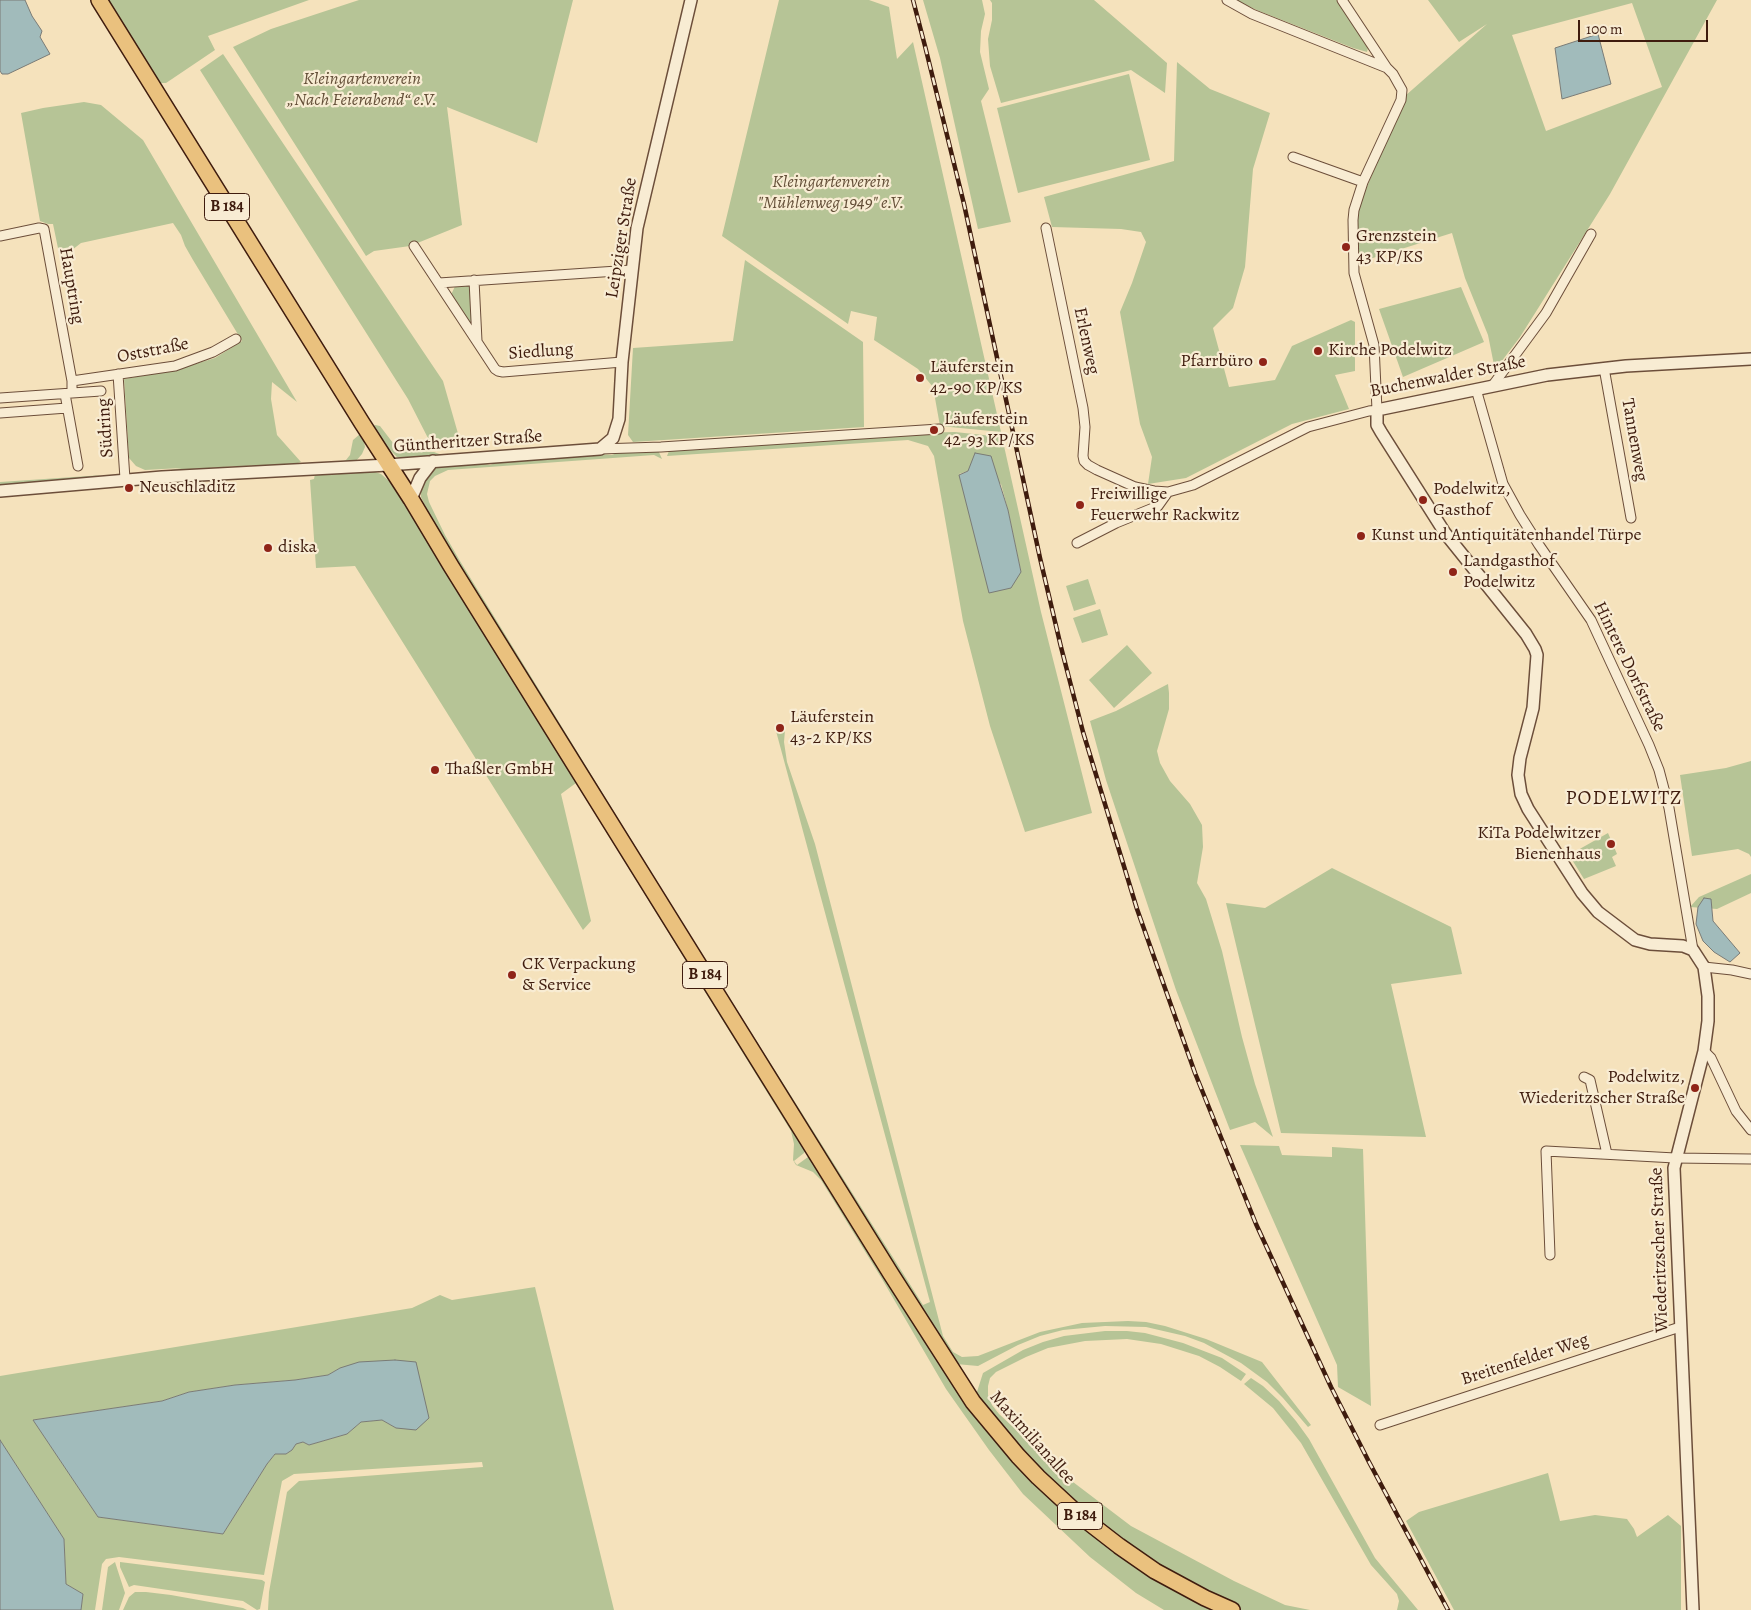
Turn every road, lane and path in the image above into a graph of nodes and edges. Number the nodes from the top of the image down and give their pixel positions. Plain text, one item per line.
1 (99, 0) edge
2 (691, 0) edge
3 (1227, 0) edge
4 (1342, 0) edge
5 (1387, 68) junction
6 (1293, 157) dead end
7 (1363, 182) junction
8 (1046, 228) dead end
9 (1591, 234) dead end
10 (0, 236) edge
11 (414, 246) dead end
12 (632, 270) junction
13 (474, 280) junction
14 (439, 283) junction
15 (236, 339) dead end
16 (477, 341) junction
17 (1751, 359) edge
18 (622, 362) junction
19 (1604, 368) junction
20 (118, 374) junction
21 (72, 381) junction
22 (1493, 385) junction
23 (1476, 389) junction
24 (101, 391) dead end
25 (69, 394) junction
26 (0, 398) edge
27 (67, 408) junction
28 (1377, 410) junction
29 (0, 413) edge
30 (939, 429) dead end
31 (600, 449) junction
32 (1084, 461) joint
33 (432, 462) junction
34 (388, 465) junction
35 (78, 466) dead end
36 (125, 479) junction
37 (0, 491) edge
38 (1168, 492) junction
39 (411, 499) junction
40 (1631, 518) dead end
41 (1077, 542) dead end
42 (1693, 950) junction
43 (1704, 967) junction
44 (1751, 974) edge
45 (1704, 1051) junction
46 (1584, 1078) dead end
47 (1751, 1130) edge
48 (1607, 1154) junction
49 (1675, 1158) junction
50 (1751, 1159) edge
51 (1550, 1256) dead end
52 (1680, 1327) junction
53 (1380, 1424) dead end
54 (1232, 1610) edge
55 (1693, 1610) edge

1 - 34 main road, B 184
2 - 12 street, Leipziger Straße
3 - 5 street
4 - 5 street
5 - 7 street
6 - 7 street
7 - 28 street
8 - 32 street, Erlenweg
9 - 22 street
10 - 21 street, Hauptring
11 - 14 street, Siedlung
12 - 13 street
12 - 18 street, Leipziger Straße
13 - 14 street
13 - 16 street, Siedlung
14 - 16 street, Siedlung
15 - 20 street, Oststraße
16 - 18 street, Siedlung
17 - 19 street, Buchenwalder Straße
18 - 31 street, Leipziger Straße
19 - 22 street, Buchenwalder Straße
19 - 40 street, Tannenweg
20 - 21 street, Oststraße
20 - 36 street, Südring
21 - 25 street, Hauptring
22 - 23 street, Buchenwalder Straße
23 - 28 street, Buchenwalder Straße
23 - 42 street, Hintere Dorfstraße
24 - 25 street, Südring
25 - 26 street, Südring
25 - 27 street, Südring
27 - 29 street
27 - 35 street, Südring
28 - 38 street, Buchenwalder Straße
28 - 42 street
30 - 31 street, Güntheritzer Straße
31 - 33 street, Güntheritzer Straße
32 - 38 street, Buchenwalder Straße
33 - 34 street, Güntheritzer Straße
33 - 39 street
34 - 36 street, Güntheritzer Straße
34 - 39 main road, B 184
36 - 37 street, Güntheritzer Straße
38 - 41 street, Buchenwalder Straße
39 - 54 main road, Maximilianallee / B 184
42 - 43 street, Wiederitzscher Straße
43 - 44 street
43 - 45 street, Wiederitzscher Straße
45 - 47 street
45 - 49 street, Wiederitzscher Straße
46 - 48 street
48 - 49 street
48 - 51 street
49 - 50 street
49 - 52 street, Wiederitzscher Straße
52 - 53 street, Breitenfelder Weg
52 - 55 street, Wiederitzscher Straße

